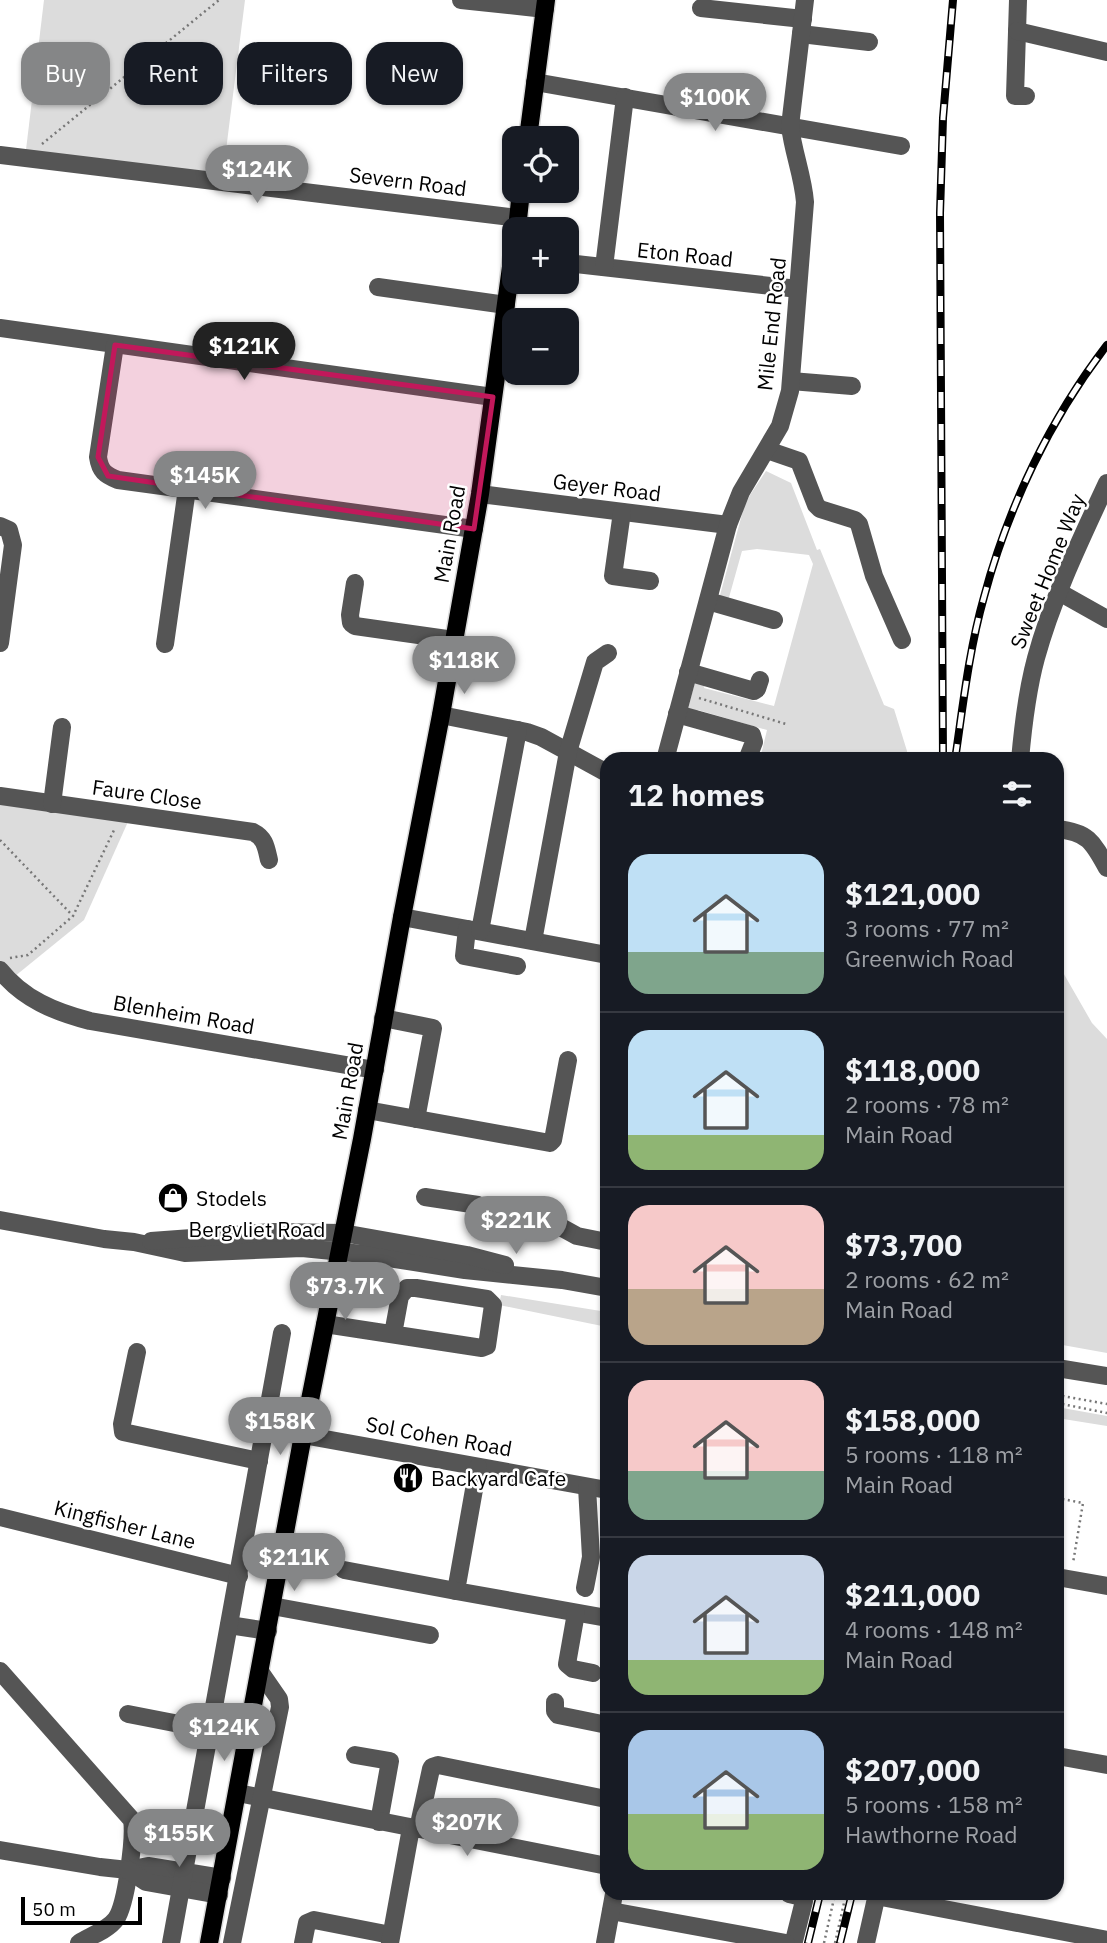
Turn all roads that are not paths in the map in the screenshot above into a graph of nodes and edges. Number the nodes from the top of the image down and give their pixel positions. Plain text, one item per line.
1 (461, 0) edge
2 (805, 0) edge
3 (1018, 0) edge
4 (545, 5) edge
5 (701, 8) dead end
6 (802, 27) junction
7 (1017, 31) junction
8 (869, 42) dead end
9 (1107, 52) edge
10 (535, 82) junction
11 (1021, 96) dead end
12 (625, 97) junction
13 (530, 126) edge
14 (790, 126) junction
15 (901, 146) dead end
16 (0, 155) edge
17 (502, 221) edge
18 (579, 264) edge
19 (604, 267) junction
20 (378, 287) dead end
21 (798, 289) junction
22 (508, 294) edge
23 (506, 305) junction
24 (0, 328) edge
25 (115, 345) junction
26 (791, 381) junction
27 (852, 386) dead end
28 (493, 397) junction
29 (767, 450) junction
30 (1107, 483) edge
31 (187, 489) junction
32 (480, 494) junction
33 (622, 512) junction
34 (728, 525) junction
35 (0, 526) edge
36 (474, 529) junction
37 (650, 581) dead end
38 (355, 583) dead end
39 (1059, 592) junction
40 (708, 601) junction
41 (1107, 619) edge
42 (774, 620) dead end
43 (454, 640) junction
44 (902, 640) dead end
45 (0, 643) edge
46 (165, 644) dead end
47 (608, 653) dead end
48 (688, 672) junction
49 (760, 680) dead end
50 (677, 714) junction
51 (441, 715) junction
52 (62, 727) dead end
53 (518, 730) junction
54 (568, 752) junction
55 (667, 752) edge
56 (750, 752) edge
57 (1021, 752) edge
58 (600, 769) edge
59 (0, 796) edge
60 (52, 804) junction
61 (1064, 830) edge
62 (269, 860) dead end
63 (1107, 868) edge
64 (402, 917) junction
65 (474, 930) junction
66 (533, 941) junction
67 (600, 954) edge
68 (5, 964) edge
69 (517, 966) dead end
70 (383, 1018) junction
71 (568, 1060) dead end
72 (375, 1070) junction
73 (367, 1110) junction
74 (416, 1119) junction
75 (425, 1197) dead end
76 (0, 1220) edge
77 (343, 1233) junction
78 (600, 1241) edge
79 (134, 1242) junction
80 (339, 1252) junction
81 (562, 1280) junction
82 (600, 1287) edge
83 (325, 1324) junction
84 (282, 1333) dead end
85 (393, 1334) junction
86 (137, 1352) dead end
87 (1064, 1369) edge
88 (1107, 1376) edge
89 (303, 1435) junction
90 (259, 1461) junction
91 (478, 1467) junction
92 (587, 1487) junction
93 (600, 1489) edge
94 (0, 1517) edge
95 (344, 1570) dead end
96 (239, 1576) junction
97 (1064, 1578) edge
98 (1107, 1586) edge
99 (585, 1588) dead end
100 (456, 1591) junction
101 (272, 1606) junction
102 (576, 1613) junction
103 (600, 1618) edge
104 (229, 1625) junction
105 (268, 1631) junction
106 (430, 1635) dead end
107 (0, 1671) edge
108 (261, 1673) junction
109 (593, 1673) dead end
110 (555, 1702) dead end
111 (128, 1714) dead end
112 (600, 1724) edge
113 (210, 1730) junction
114 (355, 1755) dead end
115 (1064, 1757) edge
116 (1107, 1765) edge
117 (238, 1793) junction
118 (262, 1798) junction
119 (600, 1798) edge
120 (379, 1822) junction
121 (415, 1829) junction
122 (0, 1850) edge
123 (600, 1865) edge
124 (128, 1870) junction
125 (183, 1880) junction
126 (220, 1886) junction
127 (803, 1900) edge
128 (876, 1900) edge
129 (903, 1900) edge
130 (613, 1902) edge
131 (390, 1939) edge
132 (1107, 1940) edge
133 (79, 1943) edge
134 (171, 1943) edge
135 (209, 1943) edge
136 (232, 1943) edge
137 (303, 1943) edge
138 (605, 1943) edge
139 (788, 1943) edge
140 (866, 1943) edge

1 - 4 street
2 - 6 street, Mile End Road
3 - 7 street
4 - 10 main road
5 - 6 street
6 - 8 street
6 - 14 street, Mile End Road
7 - 9 street
7 - 11 street
10 - 12 street
10 - 13 main road
12 - 14 street
12 - 19 street
14 - 15 street
14 - 21 street, Mile End Road
16 - 17 street, Severn Road
18 - 19 street, Eton Road
19 - 21 street, Eton Road
20 - 23 street
21 - 26 street, Mile End Road
22 - 23 main road, Main Road
23 - 28 main road, Main Road
24 - 25 street
25 - 28 street
25 - 31 street
26 - 27 street
26 - 29 street, Mile End Road
28 - 32 main road, Main Road
29 - 34 street, Mile End Road
29 - 44 street
30 - 39 street, Sweet Home Way
31 - 36 street
31 - 46 street
32 - 33 street, Geyer Road
32 - 36 main road, Main Road
33 - 34 street, Geyer Road
33 - 37 street
34 - 40 street, Mile End Road
35 - 45 street
36 - 43 main road, Main Road
38 - 43 street
39 - 41 street
39 - 57 street, Sweet Home Way
40 - 42 street
40 - 48 street, Mile End Road
43 - 51 main road, Main Road
47 - 54 street
48 - 49 street
48 - 50 street, Mile End Road
50 - 55 street, Mile End Road
50 - 56 street
51 - 53 street
51 - 64 main road, Main Road
52 - 60 street
53 - 54 street
53 - 65 street
54 - 58 street
54 - 66 street
59 - 60 street, Faure Close
60 - 62 street, Faure Close
61 - 63 street
64 - 65 street
64 - 70 main road, Main Road
65 - 66 street
65 - 69 street
66 - 67 street
68 - 72 street, Blenheim Road
70 - 72 main road, Main Road
70 - 74 street
71 - 74 street
72 - 73 main road, Main Road
73 - 74 street
73 - 77 main road, Main Road
75 - 78 street
76 - 79 street, Bergvliet Road
77 - 79 street, Bergvliet Road
77 - 80 main road, Main Road
77 - 81 street, Bergvliet Road
79 - 80 street, Bergvliet Road
80 - 81 street, Bergvliet Road
80 - 83 main road, Main Road
81 - 82 street
83 - 85 street
83 - 89 main road, Main Road
84 - 90 street
85 - 85 street
86 - 90 street
87 - 88 street
89 - 91 street, Sol Cohen Road
89 - 101 main road, Main Road
90 - 96 street
91 - 92 street, Sol Cohen Road
91 - 100 street
92 - 93 street, Sol Cohen Road
92 - 99 street
94 - 96 street, Kingfisher Lane
95 - 100 street
96 - 104 street
97 - 98 street
100 - 102 street
101 - 105 main road, Main Road
101 - 106 street
102 - 103 street
102 - 109 street
104 - 105 street
104 - 113 street
105 - 108 main road, Main Road
107 - 124 street
108 - 117 main road, Main Road
108 - 118 street
110 - 112 street
111 - 113 street
113 - 125 street
114 - 120 street
115 - 116 street
117 - 118 street
117 - 126 main road, Main Road
118 - 120 street
118 - 136 street
119 - 121 street
120 - 121 street
121 - 123 street
121 - 131 street
122 - 124 street
124 - 125 street
124 - 133 street
125 - 126 street
125 - 134 street
126 - 135 main road, Main Road
127 - 139 street
128 - 140 street
129 - 132 street
130 - 138 street
130 - 139 street
131 - 137 street

